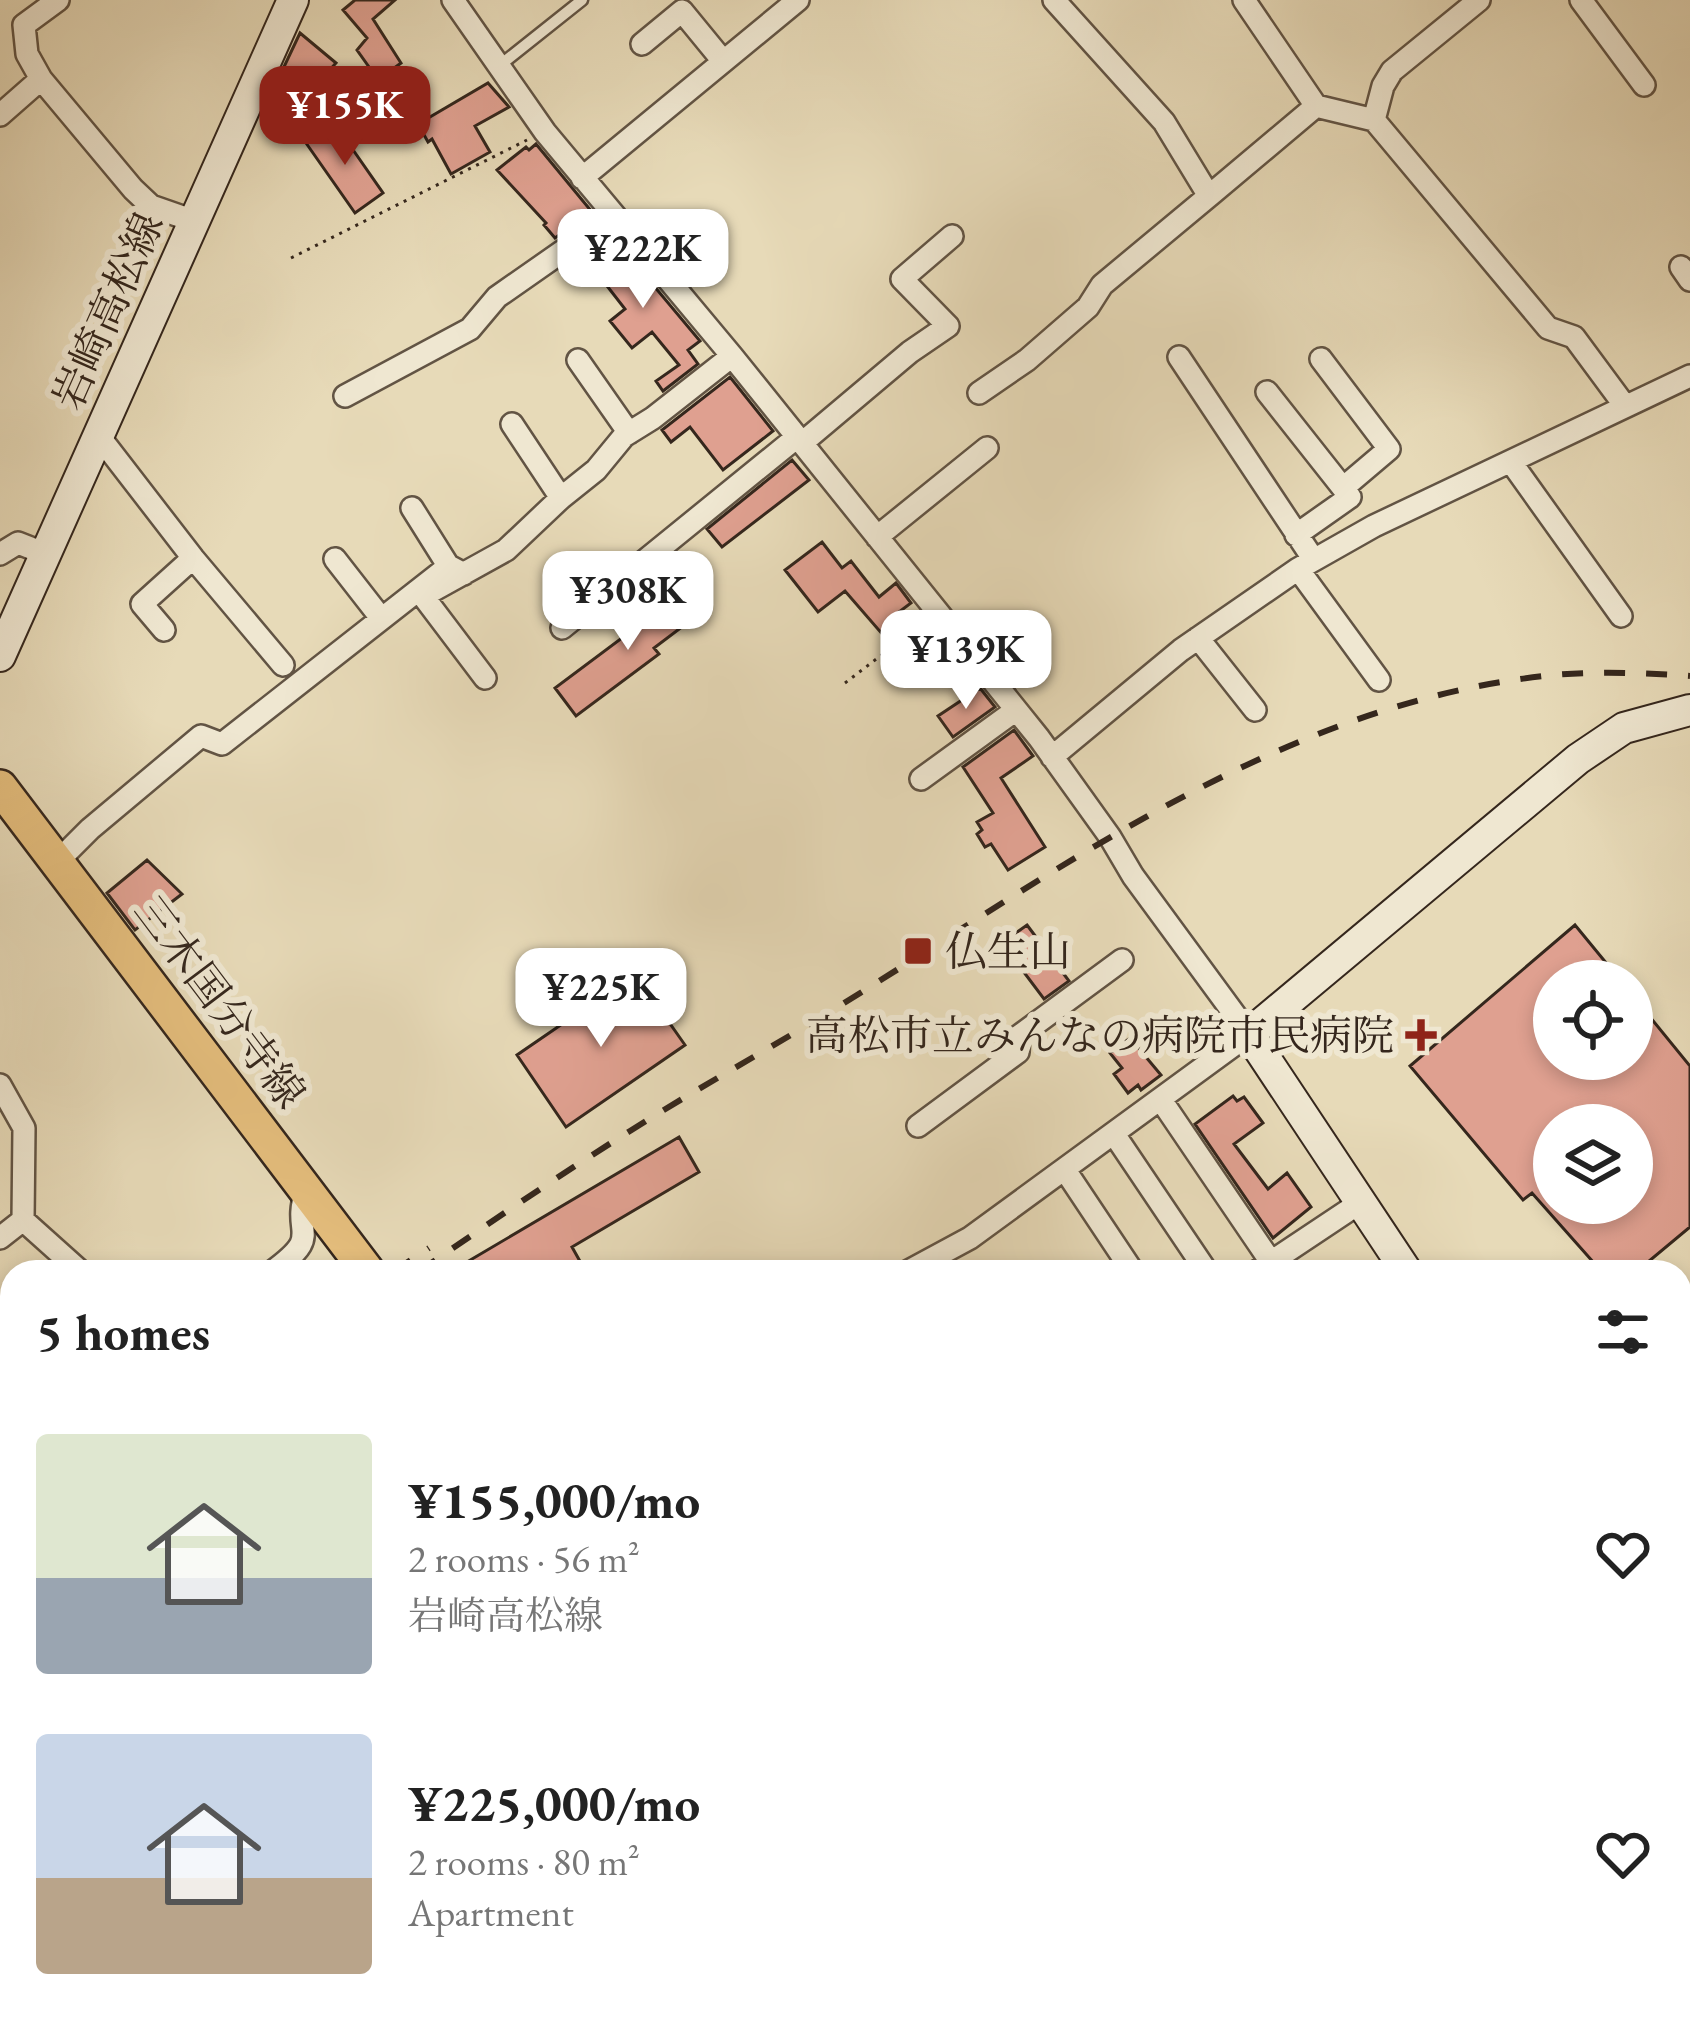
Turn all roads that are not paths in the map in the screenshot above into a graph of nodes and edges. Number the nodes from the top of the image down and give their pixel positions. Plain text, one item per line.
1 (58, 0) edge
2 (293, 0) edge
3 (453, 0) edge
4 (583, 0) edge
5 (798, 0) edge
6 (1054, 0) edge
7 (1244, 0) edge
8 (1479, 0) edge
9 (1581, 0) edge
10 (642, 44) dead end
11 (723, 61) junction
12 (499, 66) junction
13 (41, 79) junction
14 (1644, 85) dead end
15 (1316, 106) junction
16 (0, 115) edge
17 (1374, 120) junction
18 (582, 178) junction
19 (1209, 196) junction
20 (614, 216) junction
21 (194, 221) junction
22 (952, 236) dead end
23 (732, 356) junction
24 (1179, 357) dead end
25 (1321, 358) dead end
26 (578, 360) dead end
27 (1690, 376) edge
28 (1267, 392) dead end
29 (979, 393) dead end
30 (345, 396) dead end
31 (1625, 406) junction
32 (512, 424) dead end
33 (629, 433) junction
34 (98, 435) junction
35 (800, 440) junction
36 (987, 448) dead end
37 (1511, 462) junction
38 (1343, 488) junction
39 (561, 498) junction
40 (412, 508) dead end
41 (1296, 535) junction
42 (877, 537) junction
43 (0, 554) edge
44 (46, 554) junction
45 (193, 558) junction
46 (335, 559) dead end
47 (1306, 565) junction
48 (457, 570) junction
49 (1621, 616) dead end
50 (381, 618) junction
51 (562, 628) dead end
52 (164, 630) dead end
53 (1198, 638) junction
54 (0, 656) edge
55 (283, 665) dead end
56 (484, 678) dead end
57 (1379, 680) dead end
58 (1016, 710) junction
59 (1256, 710) dead end
60 (1690, 710) edge
61 (1052, 758) junction
62 (921, 778) dead end
63 (0, 787) edge
64 (57, 862) junction
65 (1122, 960) dead end
66 (1249, 1034) junction
67 (0, 1084) edge
68 (1161, 1100) junction
69 (918, 1126) dead end
70 (1114, 1134) junction
71 (1065, 1170) junction
72 (306, 1191) junction
73 (1361, 1202) junction
74 (23, 1220) junction
75 (0, 1238) edge
76 (68, 1260) edge
77 (287, 1260) edge
78 (359, 1260) edge
79 (944, 1260) edge
80 (1125, 1260) edge
81 (1199, 1260) edge
82 (1259, 1260) edge
83 (1274, 1260) edge
84 (1399, 1260) edge

1 - 13 street
2 - 21 street, 岩崎高松線
3 - 12 street
4 - 12 lane
5 - 11 street
6 - 19 street
7 - 15 street
8 - 17 street
9 - 14 street
10 - 11 street
11 - 18 street
12 - 18 street
13 - 16 street
13 - 21 street
15 - 17 street
15 - 19 street
17 - 31 street
18 - 20 street
19 - 29 street
20 - 23 street
20 - 30 street
21 - 34 street, 岩崎高松線
22 - 35 street
23 - 33 street
23 - 35 street
24 - 41 street
25 - 38 street
26 - 33 street
27 - 31 street
28 - 38 street
31 - 37 street
32 - 39 street
33 - 39 street
34 - 44 street, 岩崎高松線
34 - 45 street
35 - 42 street
35 - 51 street
36 - 42 street
37 - 47 street
37 - 49 street
38 - 41 street
39 - 48 street
40 - 48 street
41 - 47 street
42 - 58 street
43 - 44 street
44 - 54 street, 岩崎高松線
45 - 52 street
45 - 55 street
46 - 50 street
47 - 53 street
47 - 57 street
48 - 50 street
48 - 56 street
50 - 64 street
53 - 59 street
53 - 61 street
58 - 61 street
58 - 62 street
60 - 66 street
61 - 66 street
63 - 64 main road, 三木国分寺線
64 - 72 main road, 三木国分寺線
65 - 69 street
66 - 68 street
66 - 73 street
67 - 74 street
68 - 70 street
68 - 82 street
70 - 71 street
70 - 81 street
71 - 79 street
71 - 80 street
72 - 77 street
72 - 78 main road, 三木国分寺線
73 - 83 street
73 - 84 street
74 - 75 street
74 - 76 street

